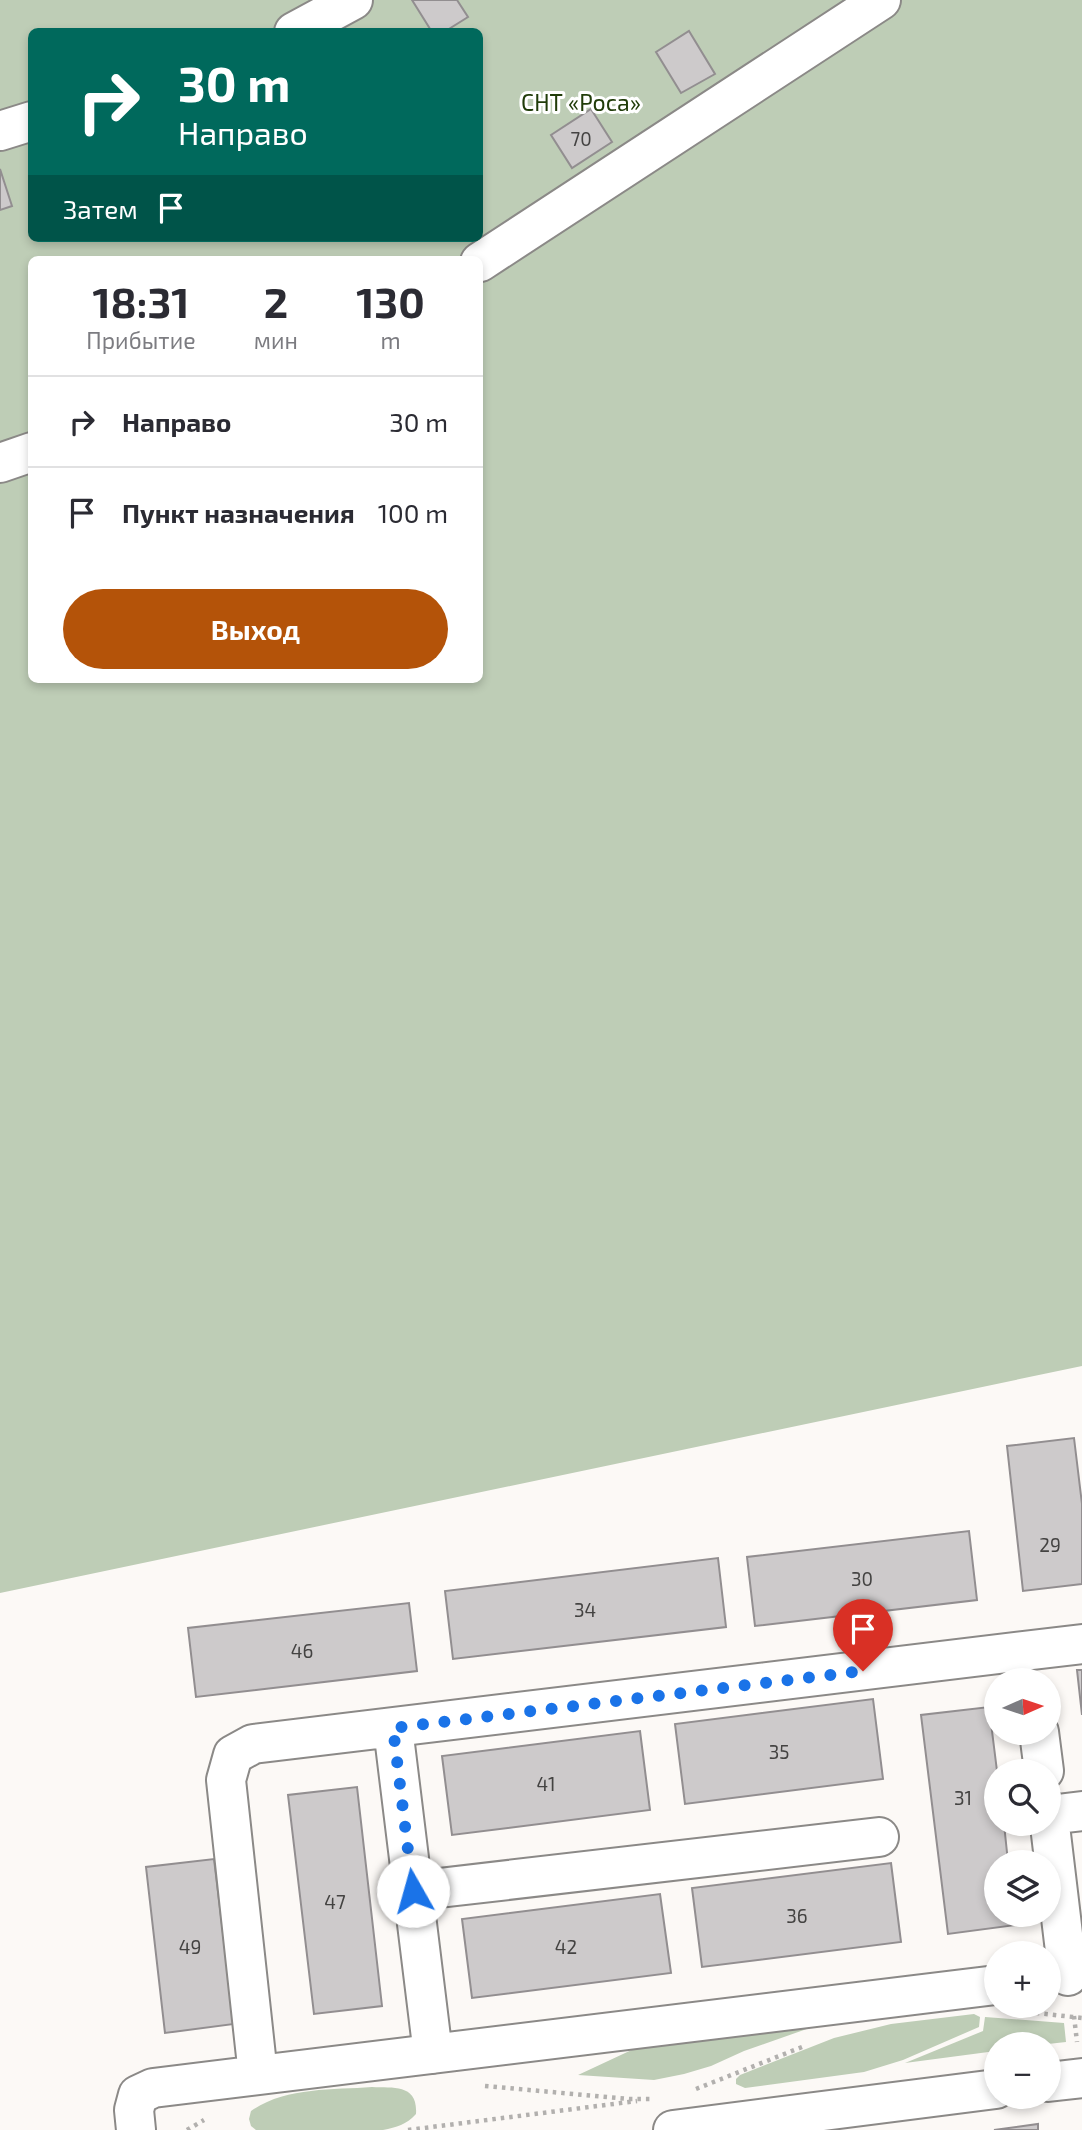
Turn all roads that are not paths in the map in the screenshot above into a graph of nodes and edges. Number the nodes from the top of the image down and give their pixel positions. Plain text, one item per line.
1 (353, 0) edge
2 (881, 0) edge
3 (301, 28) edge
4 (28, 122) edge
5 (0, 131) edge
6 (483, 260) edge
7 (28, 453) edge
8 (0, 463) edge
9 (1082, 1644) edge
10 (1031, 1665) edge
11 (393, 1728) junction
12 (1082, 1811) edge
13 (1061, 1814) edge
14 (1051, 1836) edge
15 (879, 1837) dead end
16 (413, 1891) junction
17 (1066, 1976) edge
18 (984, 1986) edge
19 (433, 2054) junction
20 (258, 2076) junction
21 (984, 2091) edge
22 (136, 2130) edge
23 (673, 2130) edge

1 - 3 lane
2 - 6 lane
4 - 5 lane
7 - 8 lane
9 - 10 lane
10 - 11 lane
11 - 16 lane
11 - 20 lane
12 - 13 lane
14 - 17 lane
15 - 16 lane
16 - 19 lane
18 - 19 lane
19 - 20 lane
20 - 22 lane
21 - 23 lane

